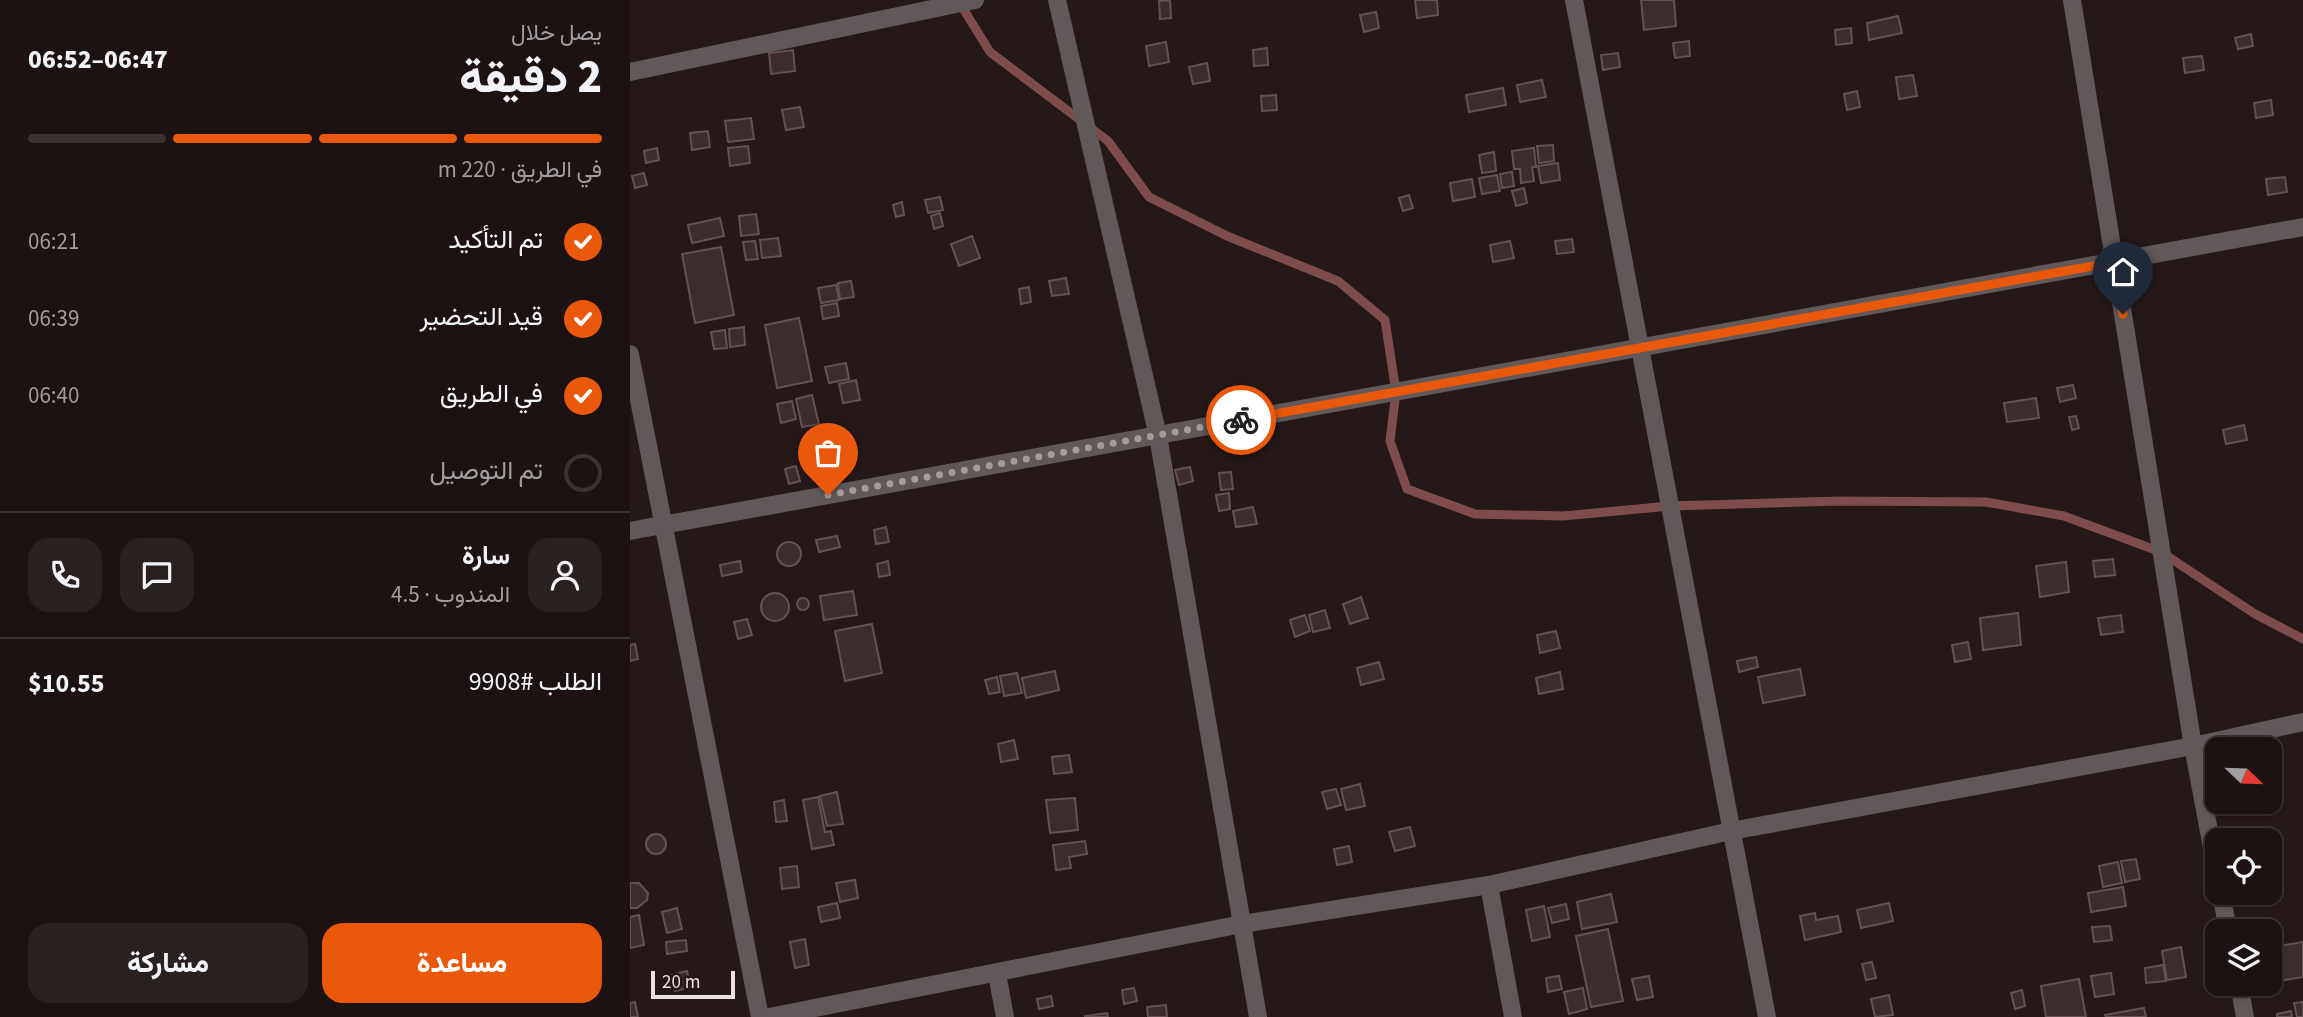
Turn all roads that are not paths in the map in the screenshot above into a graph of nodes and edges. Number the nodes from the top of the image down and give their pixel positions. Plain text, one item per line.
1 (975, 0) edge
2 (1057, 0) edge
3 (1574, 0) edge
4 (2072, 0) edge
5 (630, 72) edge
6 (2303, 227) edge
7 (2115, 262) junction
8 (1640, 348) junction
9 (630, 354) edge
10 (1158, 436) junction
11 (664, 525) junction
12 (630, 531) edge
13 (2303, 722) edge
14 (2193, 746) junction
15 (2208, 828) edge
16 (1731, 831) junction
17 (1489, 885) junction
18 (1242, 924) junction
19 (997, 974) junction
20 (2241, 996) edge
21 (760, 1017) edge
22 (769, 1017) edge
23 (1005, 1017) edge
24 (1258, 1017) edge
25 (1513, 1017) edge
26 (1767, 1017) edge
27 (2245, 1017) edge

1 - 5 street
2 - 10 street
3 - 8 street
4 - 7 street
6 - 7 street
7 - 8 street
7 - 14 street
8 - 10 street
8 - 16 street
9 - 11 street
10 - 11 street
10 - 18 street
11 - 12 street
11 - 21 street
13 - 14 street
14 - 15 street
14 - 16 street
16 - 17 street
16 - 26 street
17 - 18 street
17 - 25 street
18 - 19 street
18 - 24 street
19 - 22 street
19 - 23 street
20 - 27 street

